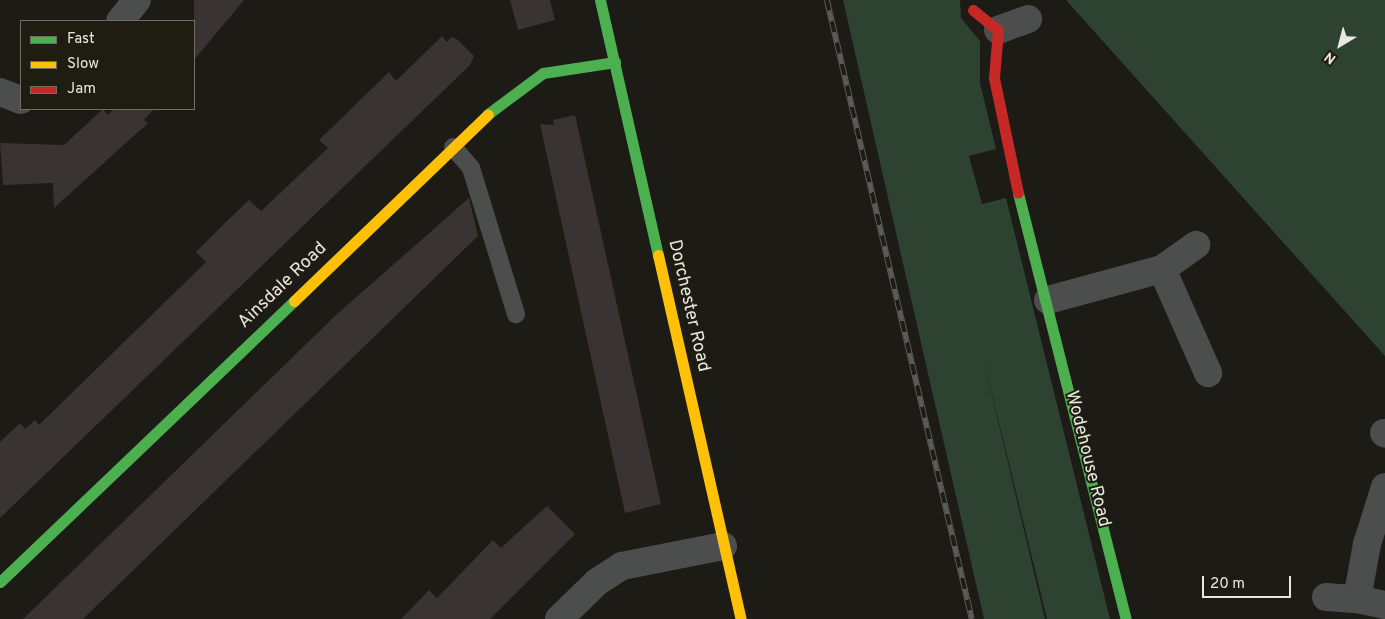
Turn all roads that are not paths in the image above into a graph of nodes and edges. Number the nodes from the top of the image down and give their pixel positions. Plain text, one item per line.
1 (138, 0) edge
2 (600, 0) edge
3 (973, 10) dead end
4 (1028, 19) dead end
5 (121, 20) edge
6 (998, 30) junction
7 (615, 62) junction
8 (0, 92) edge
9 (20, 100) edge
10 (453, 147) junction
11 (1196, 245) dead end
12 (1162, 269) junction
13 (1048, 300) junction
14 (516, 314) dead end
15 (1208, 373) dead end
16 (1385, 487) edge
17 (723, 546) junction
18 (0, 582) edge
19 (1326, 597) dead end
20 (1357, 599) junction
21 (1385, 605) edge
22 (559, 619) edge
23 (742, 619) edge
24 (1126, 619) edge

1 - 5 street
2 - 7 street, Dorchester Road
3 - 6 street
4 - 6 street
6 - 13 street, Wodehouse Road
7 - 10 street, Ainsdale Road
7 - 17 street, Dorchester Road
8 - 9 street
10 - 14 lane
10 - 18 street, Ainsdale Road
11 - 12 street
12 - 13 street
12 - 15 street
13 - 24 street, Wodehouse Road
16 - 20 street
17 - 22 street
17 - 23 street, Dorchester Road
19 - 20 street
20 - 21 street

